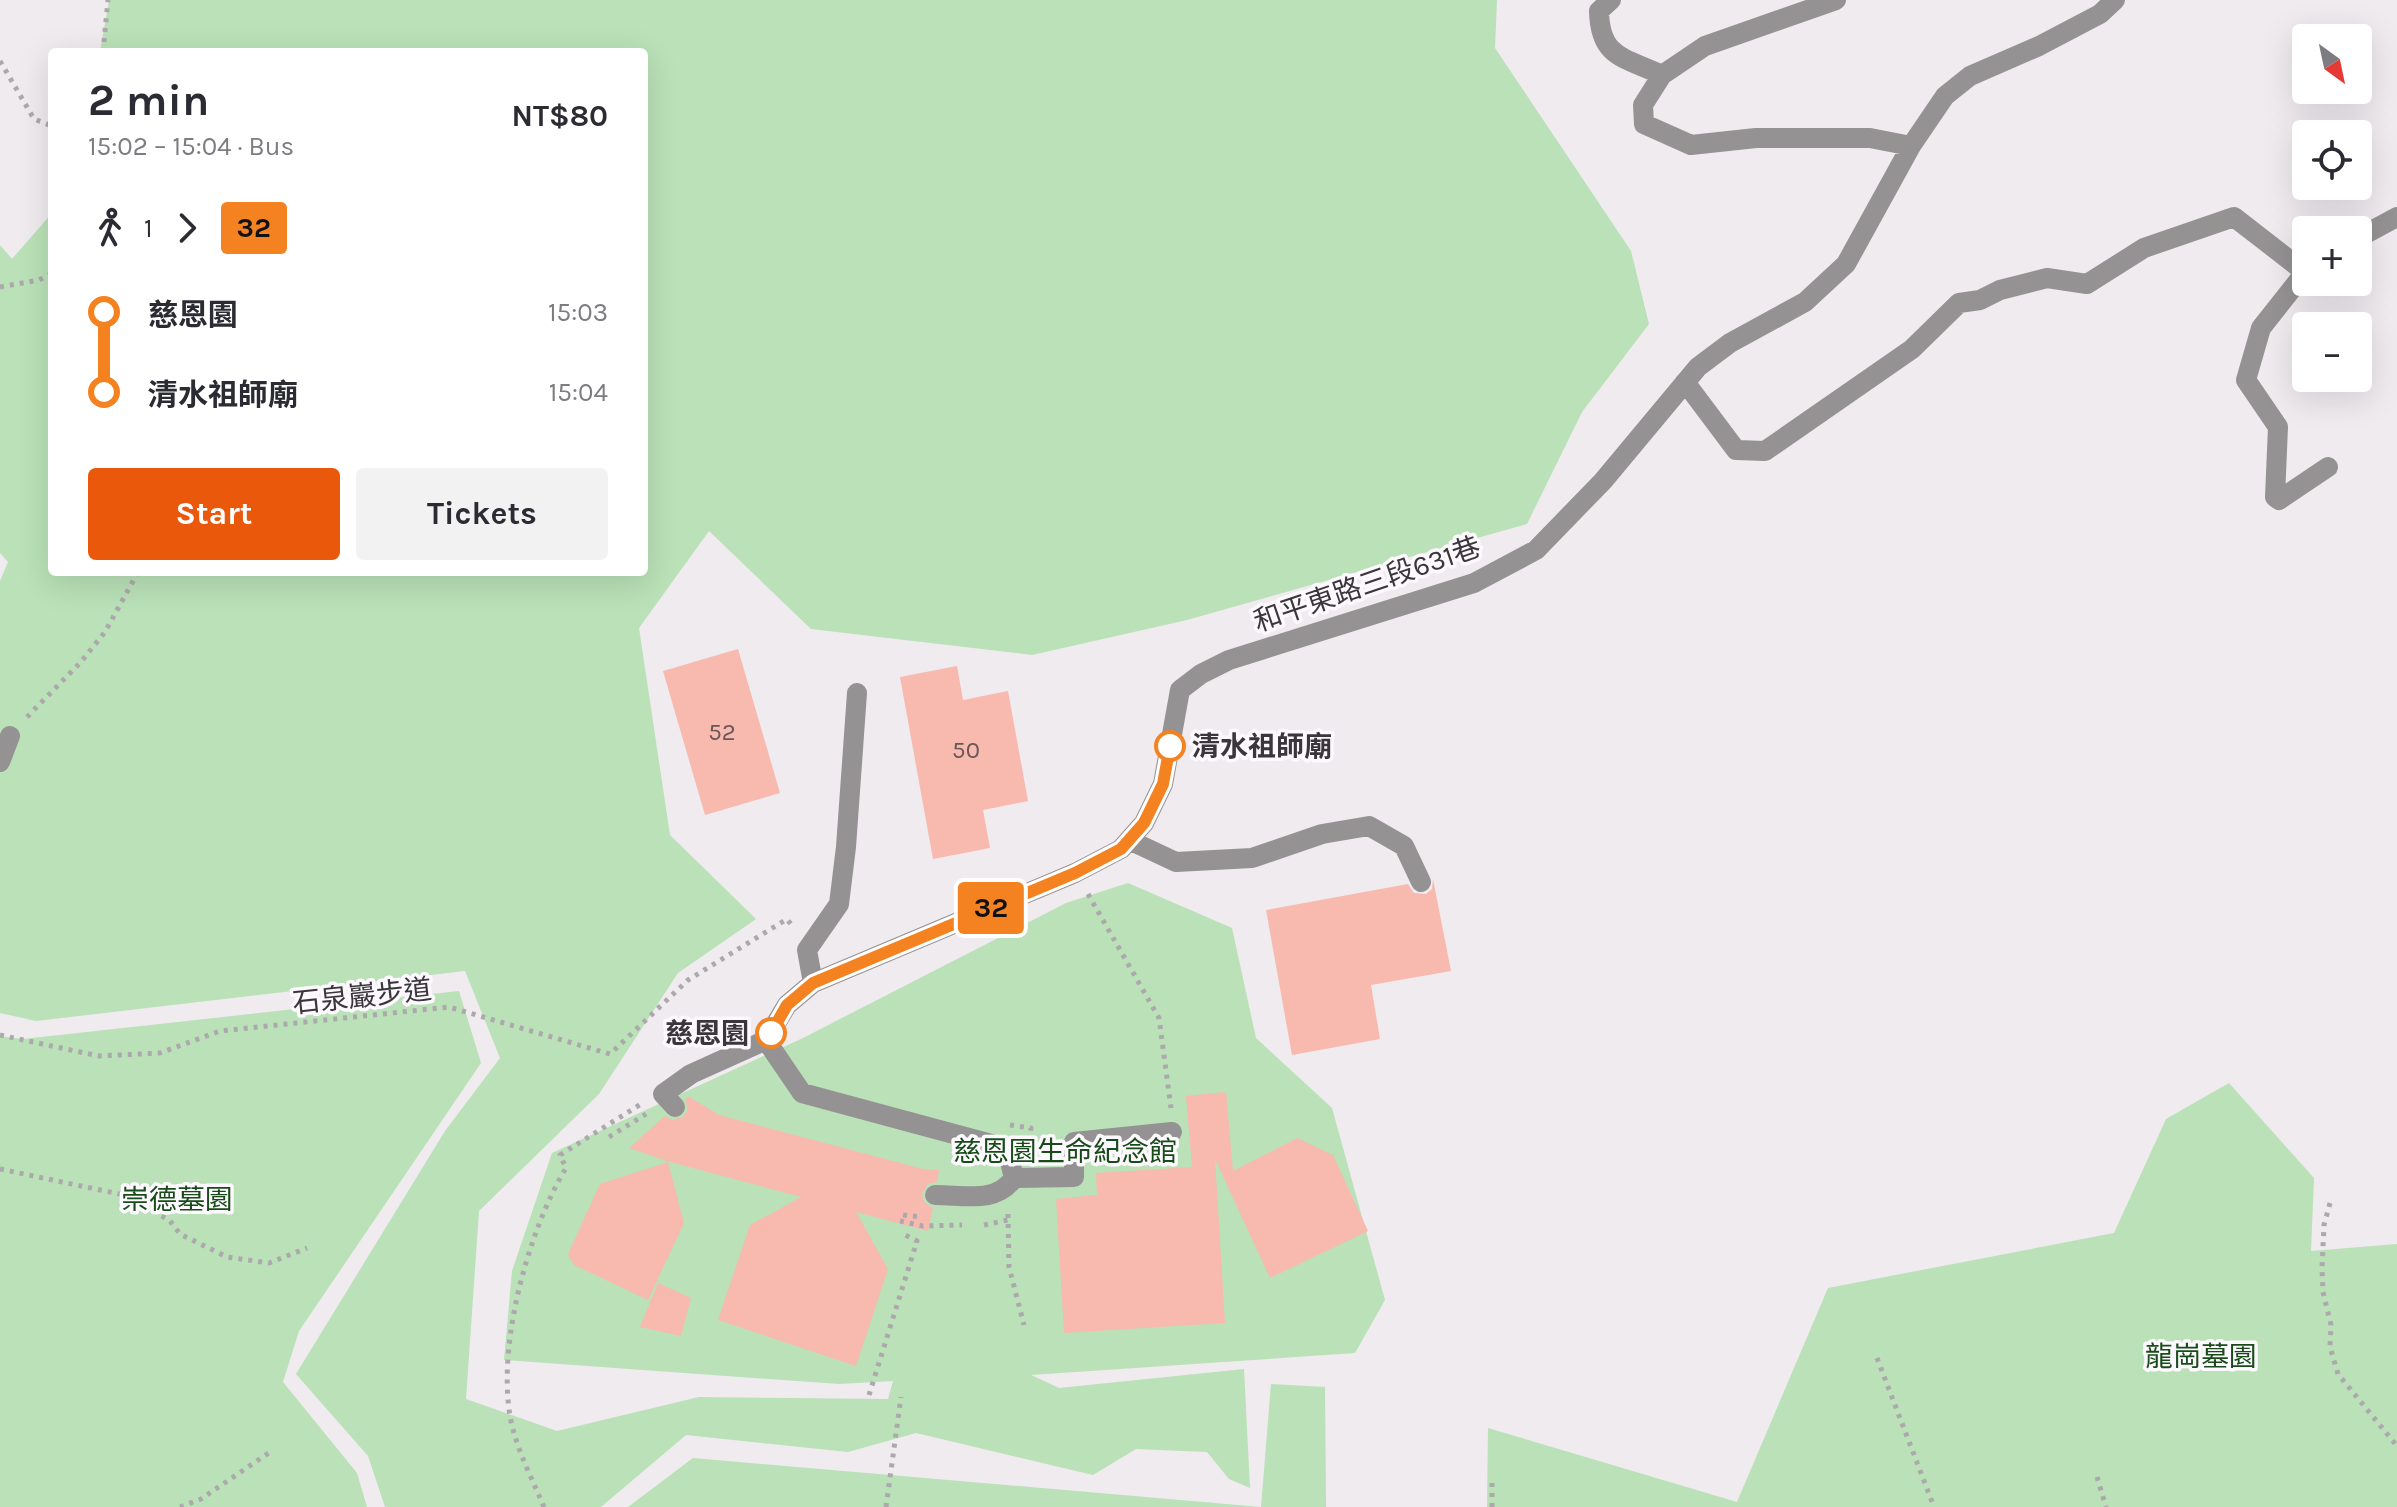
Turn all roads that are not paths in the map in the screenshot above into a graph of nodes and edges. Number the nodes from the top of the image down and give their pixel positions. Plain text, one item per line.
1 (1611, 0) edge
2 (1836, 0) edge
3 (2115, 0) edge
4 (1662, 75) junction
5 (1911, 146) junction
6 (2397, 217) edge
7 (2372, 230) edge
8 (2292, 261) edge
9 (2292, 288) edge
10 (1685, 382) junction
11 (2328, 467) dead end
12 (857, 693) dead end
13 (10, 736) road end
14 (0, 762) edge
15 (1129, 840) junction
16 (1421, 882) dead end
17 (813, 983) junction
18 (766, 1040) junction
19 (675, 1107) dead end
20 (1172, 1132) road end
21 (1014, 1178) junction
22 (935, 1195) dead end

1 - 4 street
2 - 4 street
3 - 5 street, 和平東路三段631巷
4 - 5 street
5 - 10 street, 和平東路三段631巷
6 - 7 street
8 - 10 street
9 - 11 street
10 - 15 street, 和平東路三段631巷
12 - 17 street
13 - 14 street
15 - 16 street
15 - 17 street, 和平東路三段631巷
17 - 18 street, 和平東路三段631巷
18 - 19 street
18 - 21 street
20 - 21 street
21 - 22 street

